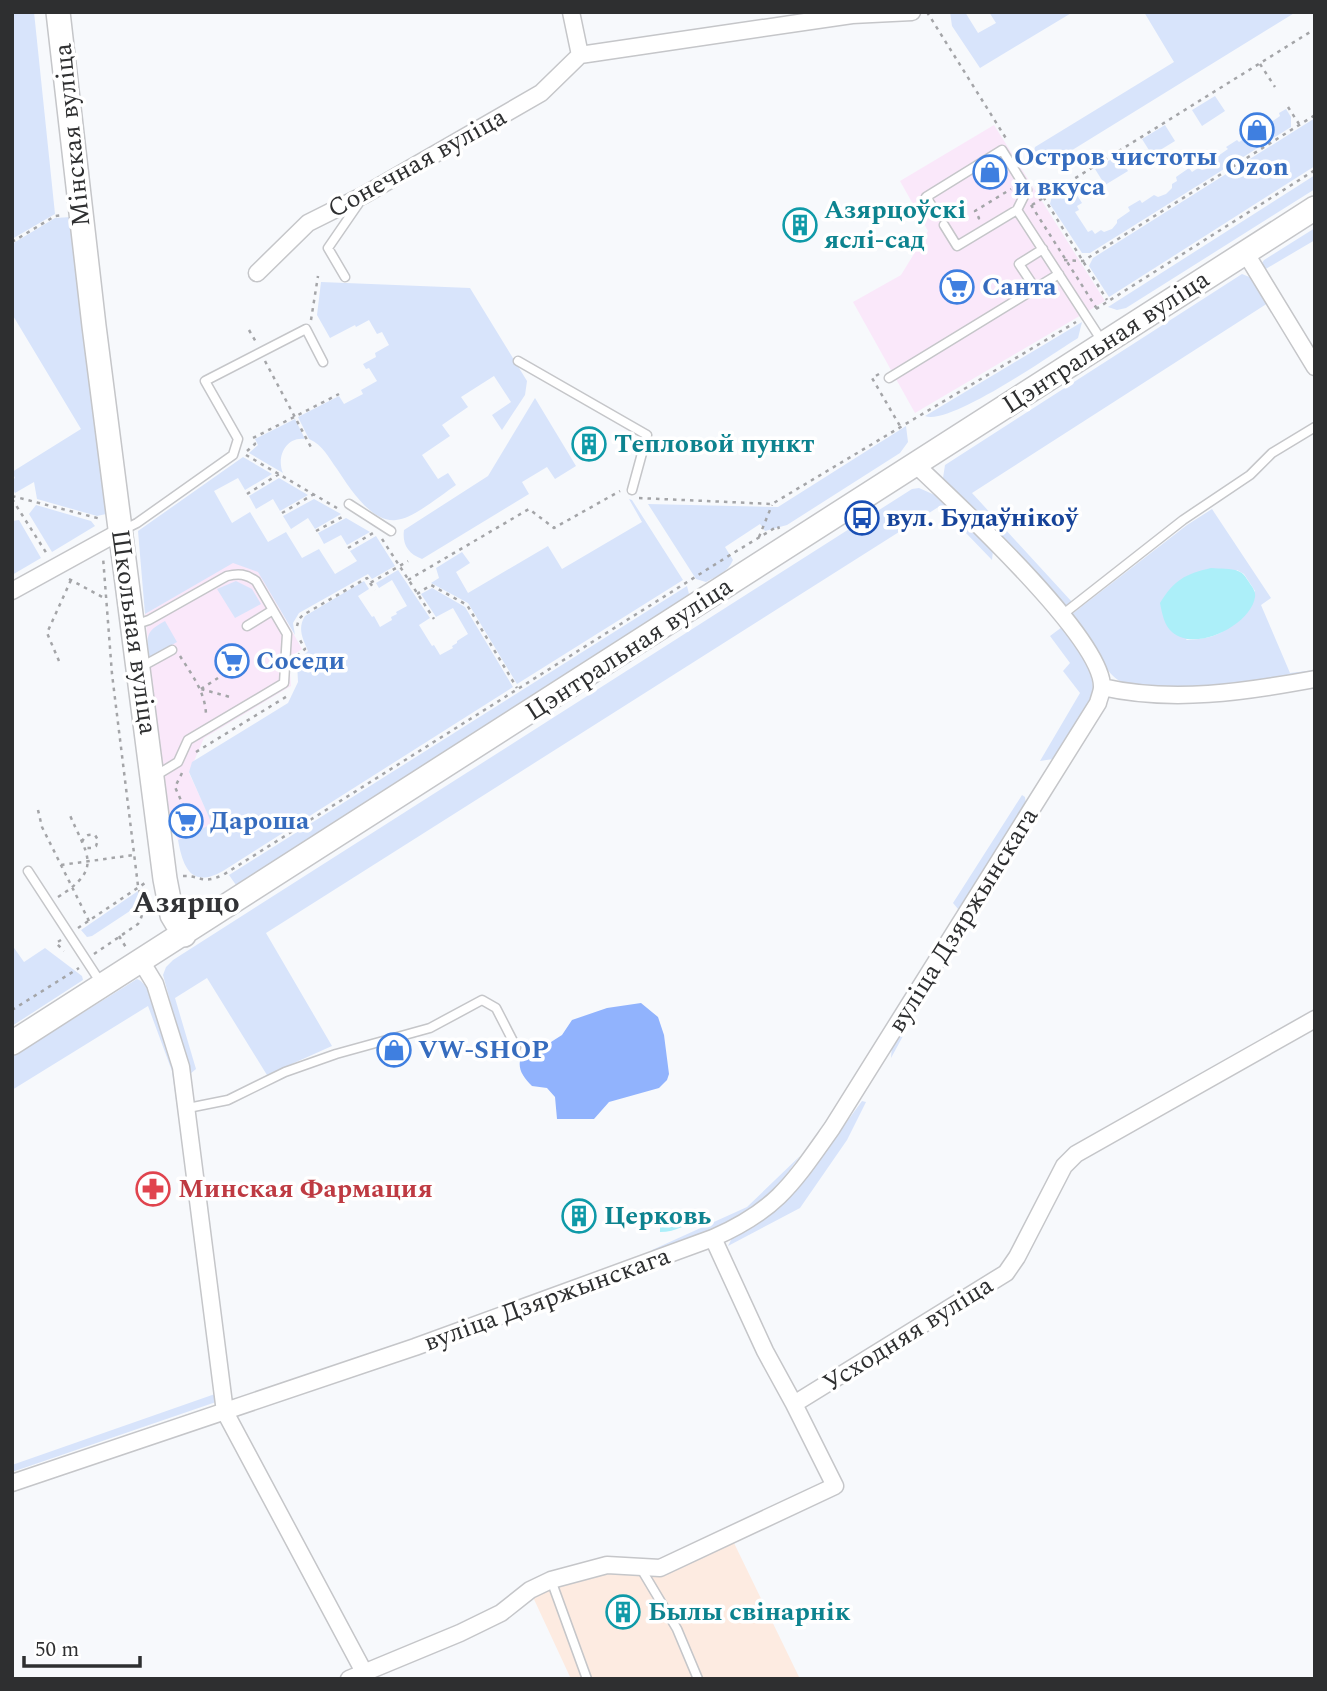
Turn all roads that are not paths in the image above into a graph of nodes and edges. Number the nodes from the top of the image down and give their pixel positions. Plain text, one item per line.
1 (58, 12) edge
2 (571, 12) edge
3 (912, 12) edge
4 (580, 55) junction
5 (364, 195) junction
6 (1315, 208) edge
7 (1017, 210) junction
8 (935, 211) dead end
9 (944, 225) dead end
10 (1043, 250) junction
11 (1245, 252) junction
12 (257, 273) dead end
13 (1059, 274) junction
14 (345, 277) dead end
15 (1035, 288) junction
16 (94, 326) joint
17 (1104, 344) junction
18 (518, 361) dead end
19 (323, 362) dead end
20 (1315, 368) edge
21 (889, 378) dead end
22 (1315, 427) edge
23 (916, 465) junction
24 (630, 492) road end
25 (349, 504) dead end
26 (121, 531) junction
27 (391, 531) dead end
28 (12, 591) edge
29 (273, 610) junction
30 (1062, 615) junction
31 (133, 625) junction
32 (247, 626) dead end
33 (174, 650) road end
34 (139, 669) junction
35 (1315, 679) edge
36 (1102, 687) junction
37 (153, 777) junction
38 (28, 871) dead end
39 (184, 934) junction
40 (141, 961) junction
41 (103, 986) junction
42 (1315, 1019) edge
43 (12, 1043) edge
44 (516, 1047) dead end
45 (188, 1108) junction
46 (713, 1238) junction
47 (794, 1404) junction
48 (225, 1412) junction
49 (12, 1483) edge
50 (640, 1567) junction
51 (551, 1580) junction
52 (357, 1676) edge
53 (587, 1679) edge
54 (698, 1679) edge

1 - 16 main road, Мінская вуліца
2 - 4 street
3 - 4 street
4 - 5 street, Сонечная вуліца
5 - 12 street, Сонечная вуліца
5 - 14 lane
6 - 11 main road, Цэнтральная вуліца
7 - 8 lane
7 - 9 lane
7 - 10 lane
10 - 13 lane
10 - 15 lane
11 - 17 main road, Цэнтральная вуліца
11 - 20 street
13 - 15 lane
13 - 17 lane
15 - 21 lane
16 - 26 main road, Школьная вуліца
17 - 23 main road, Цэнтральная вуліца
18 - 24 lane
19 - 26 lane
22 - 30 lane
23 - 30 street
23 - 39 main road, Цэнтральная вуліца
25 - 27 lane
26 - 28 street
26 - 31 main road, Школьная вуліца
29 - 31 lane
29 - 32 lane
29 - 37 lane
30 - 36 street
31 - 34 main road, Школьная вуліца
33 - 34 lane
34 - 37 main road, Школьная вуліца
35 - 36 street
36 - 46 street, вуліца Дзяржынскага
37 - 39 main road, Школьная вуліца
38 - 41 lane
39 - 40 main road, Цэнтральная вуліца
40 - 41 main road, Цэнтральная вуліца
40 - 45 street
41 - 43 main road, Цэнтральная вуліца
42 - 47 street, Усходняя вуліца
44 - 45 lane
45 - 48 street
46 - 47 street, Усходняя вуліца
46 - 48 street, вуліца Дзяржынскага
47 - 50 street
48 - 49 street, вуліца Дзяржынскага
48 - 52 street
50 - 51 street
50 - 54 lane
51 - 52 street
51 - 53 lane

